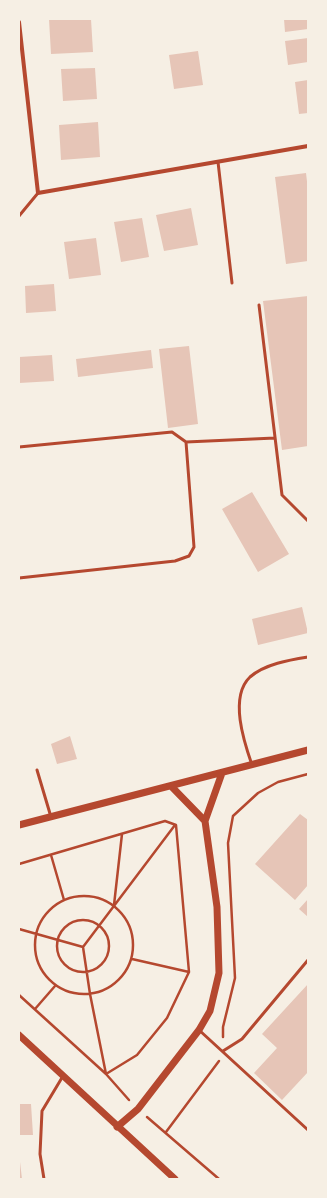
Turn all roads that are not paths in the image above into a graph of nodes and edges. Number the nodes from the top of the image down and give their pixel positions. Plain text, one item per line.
1 (19, 22) edge
2 (308, 146) edge
3 (218, 162) junction
4 (38, 193) junction
5 (19, 216) edge
6 (232, 283) dead end
7 (259, 305) dead end
8 (276, 438) junction
9 (186, 442) junction
10 (19, 447) edge
11 (308, 521) edge
12 (19, 578) edge
13 (308, 657) edge
14 (308, 750) edge
15 (252, 765) junction
16 (37, 770) dead end
17 (222, 773) junction
18 (170, 786) junction
19 (51, 817) junction
20 (205, 821) junction
21 (19, 825) edge
22 (308, 960) edge
23 (199, 1030) junction
24 (19, 1035) edge
25 (223, 1051) junction
26 (63, 1076) junction
27 (117, 1127) junction
28 (308, 1130) edge
29 (44, 1179) edge
30 (175, 1179) edge

1 - 4 street
2 - 3 street
3 - 4 street
3 - 6 lane
4 - 5 lane
7 - 8 lane
8 - 9 lane
8 - 11 lane
9 - 10 lane
9 - 12 lane
13 - 15 lane
14 - 15 street
15 - 17 street
16 - 19 lane
17 - 18 street
17 - 20 street
18 - 19 street
18 - 20 street
19 - 21 street
20 - 23 street
22 - 25 lane
23 - 25 lane
23 - 27 street
24 - 26 street
25 - 28 lane
26 - 27 street
26 - 29 lane
27 - 30 street

